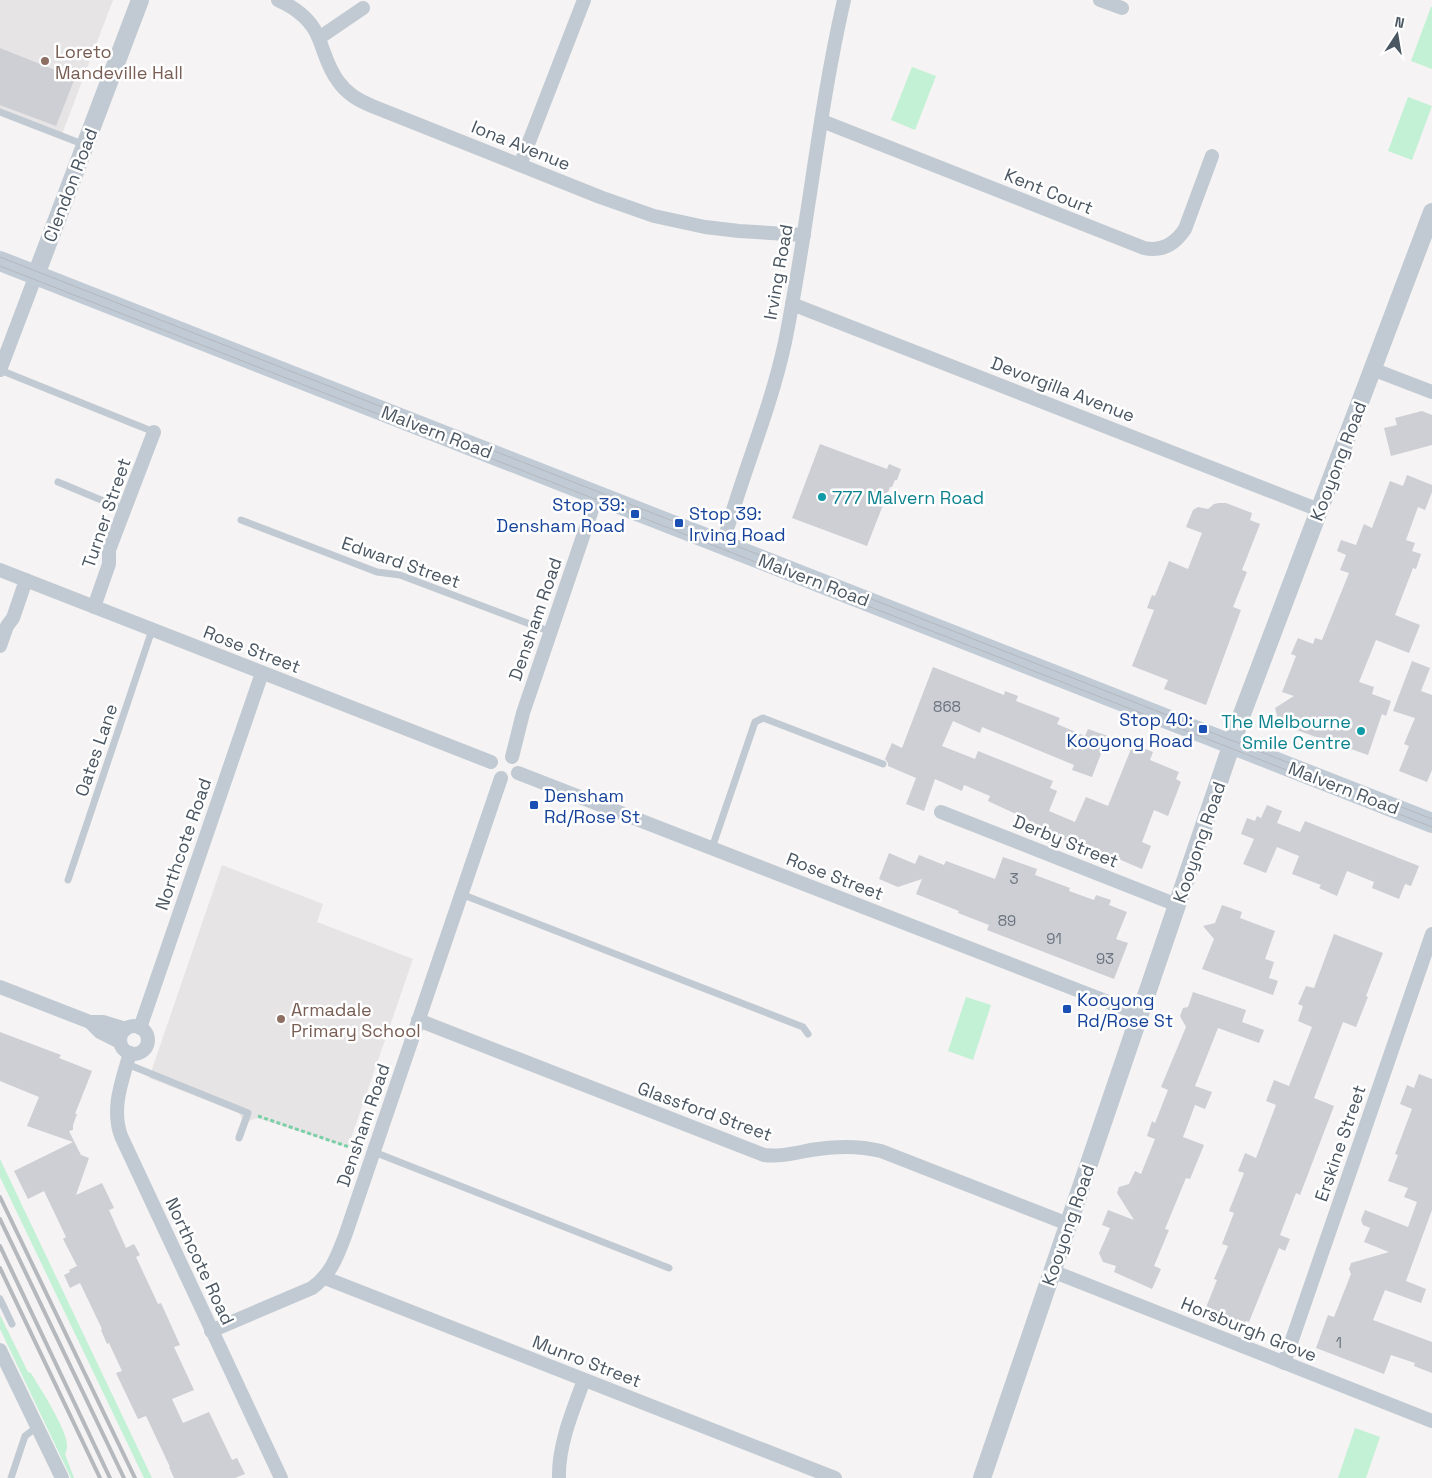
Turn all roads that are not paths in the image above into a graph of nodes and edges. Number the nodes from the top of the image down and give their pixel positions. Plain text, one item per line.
1 (140, 0) edge
2 (278, 0) edge
3 (584, 0) edge
4 (844, 0) edge
5 (1100, 0) edge
6 (363, 8) dead end
7 (1122, 8) dead end
8 (319, 38) junction
9 (0, 112) edge
10 (822, 121) junction
11 (85, 145) junction
12 (1212, 156) dead end
13 (520, 165) junction
14 (1432, 213) edge
15 (804, 235) junction
16 (0, 261) edge
17 (36, 275) junction
18 (792, 304) junction
19 (0, 370) edge
20 (1372, 370) junction
21 (1432, 392) edge
22 (154, 432) joint
23 (58, 482) dead end
24 (597, 495) junction
25 (125, 510) junction
26 (1319, 510) junction
27 (241, 520) dead end
28 (723, 544) junction
29 (0, 570) edge
30 (26, 580) junction
31 (94, 607) junction
32 (152, 630) junction
33 (551, 632) junction
34 (0, 646) edge
35 (262, 673) junction
36 (1232, 744) junction
37 (512, 757) junction
38 (491, 762) junction
39 (883, 764) dead end
40 (518, 773) junction
41 (500, 778) junction
42 (941, 812) dead end
43 (1432, 823) edge
44 (712, 848) junction
45 (68, 880) dead end
46 (461, 894) junction
47 (1177, 905) junction
48 (1432, 934) edge
49 (0, 987) edge
50 (1140, 1014) junction
51 (418, 1020) junction
52 (90, 1022) junction
53 (126, 1028) junction
54 (140, 1028) junction
55 (808, 1034) dead end
56 (120, 1042) junction
57 (128, 1058) junction
58 (239, 1138) dead end
59 (374, 1152) junction
60 (1068, 1224) junction
61 (669, 1268) dead end
62 (1052, 1271) junction
63 (325, 1278) junction
64 (0, 1299) edge
65 (12, 1324) dead end
66 (212, 1331) junction
67 (0, 1350) edge
68 (1284, 1364) junction
69 (584, 1380) junction
70 (1432, 1421) edge
71 (37, 1427) junction
72 (11, 1478) edge
73 (62, 1478) edge
74 (281, 1478) edge
75 (559, 1478) edge
76 (835, 1478) edge
77 (982, 1478) edge

1 - 11 street, Clendon Road
2 - 8 street, Iona Avenue
3 - 13 street
4 - 10 street, Irving Road
5 - 7 street
6 - 8 street
8 - 13 street, Iona Avenue
9 - 11 lane
10 - 12 street, Kent Court
10 - 15 street, Irving Road
11 - 17 street, Clendon Road
13 - 15 street, Iona Avenue
14 - 20 street, Kooyong Road
15 - 18 street, Irving Road
16 - 17 main road, Malvern Road
17 - 19 street, Clendon Road
17 - 24 main road, Malvern Road
18 - 26 street, Devorgilla Avenue
18 - 28 street, Irving Road
19 - 22 lane
20 - 21 street
20 - 26 street, Kooyong Road
22 - 25 street, Turner Street
23 - 25 lane
24 - 28 main road, Malvern Road
24 - 33 street, Densham Road
25 - 31 street, Turner Street
26 - 36 street, Kooyong Road
27 - 33 lane, Edward Street
28 - 36 main road, Malvern Road
29 - 30 street, Rose Street
30 - 31 street, Rose Street
30 - 34 street
31 - 32 street, Rose Street
32 - 35 street, Rose Street
32 - 45 lane, Oates Lane
33 - 37 street, Densham Road
35 - 38 street, Rose Street
35 - 54 street, Northcote Road
36 - 43 main road, Malvern Road
36 - 47 street, Kooyong Road
37 - 38 street
37 - 40 street
38 - 41 street
39 - 44 lane
40 - 41 street
40 - 44 street, Rose Street
41 - 46 street, Densham Road
42 - 47 street, Derby Street
44 - 50 street, Rose Street
46 - 51 street, Densham Road
46 - 55 lane
47 - 50 street, Kooyong Road
48 - 68 street, Erskine Street
49 - 52 street
50 - 60 street, Kooyong Road
51 - 59 street, Densham Road
51 - 60 street, Glassford Street
52 - 53 street
52 - 56 street
53 - 54 street
53 - 56 street
54 - 57 street
56 - 57 street
57 - 58 lane
57 - 66 street, Northcote Road
59 - 61 lane
59 - 63 street, Densham Road
60 - 62 street, Kooyong Road
62 - 68 street, Horsburgh Grove
62 - 77 street, Kooyong Road
63 - 66 street, Densham Road
63 - 69 street, Munro Street
64 - 65 lane
66 - 74 street, Northcote Road
67 - 71 street
68 - 70 street, Horsburgh Grove
69 - 75 street
69 - 76 street, Munro Street
71 - 72 lane
71 - 73 street

